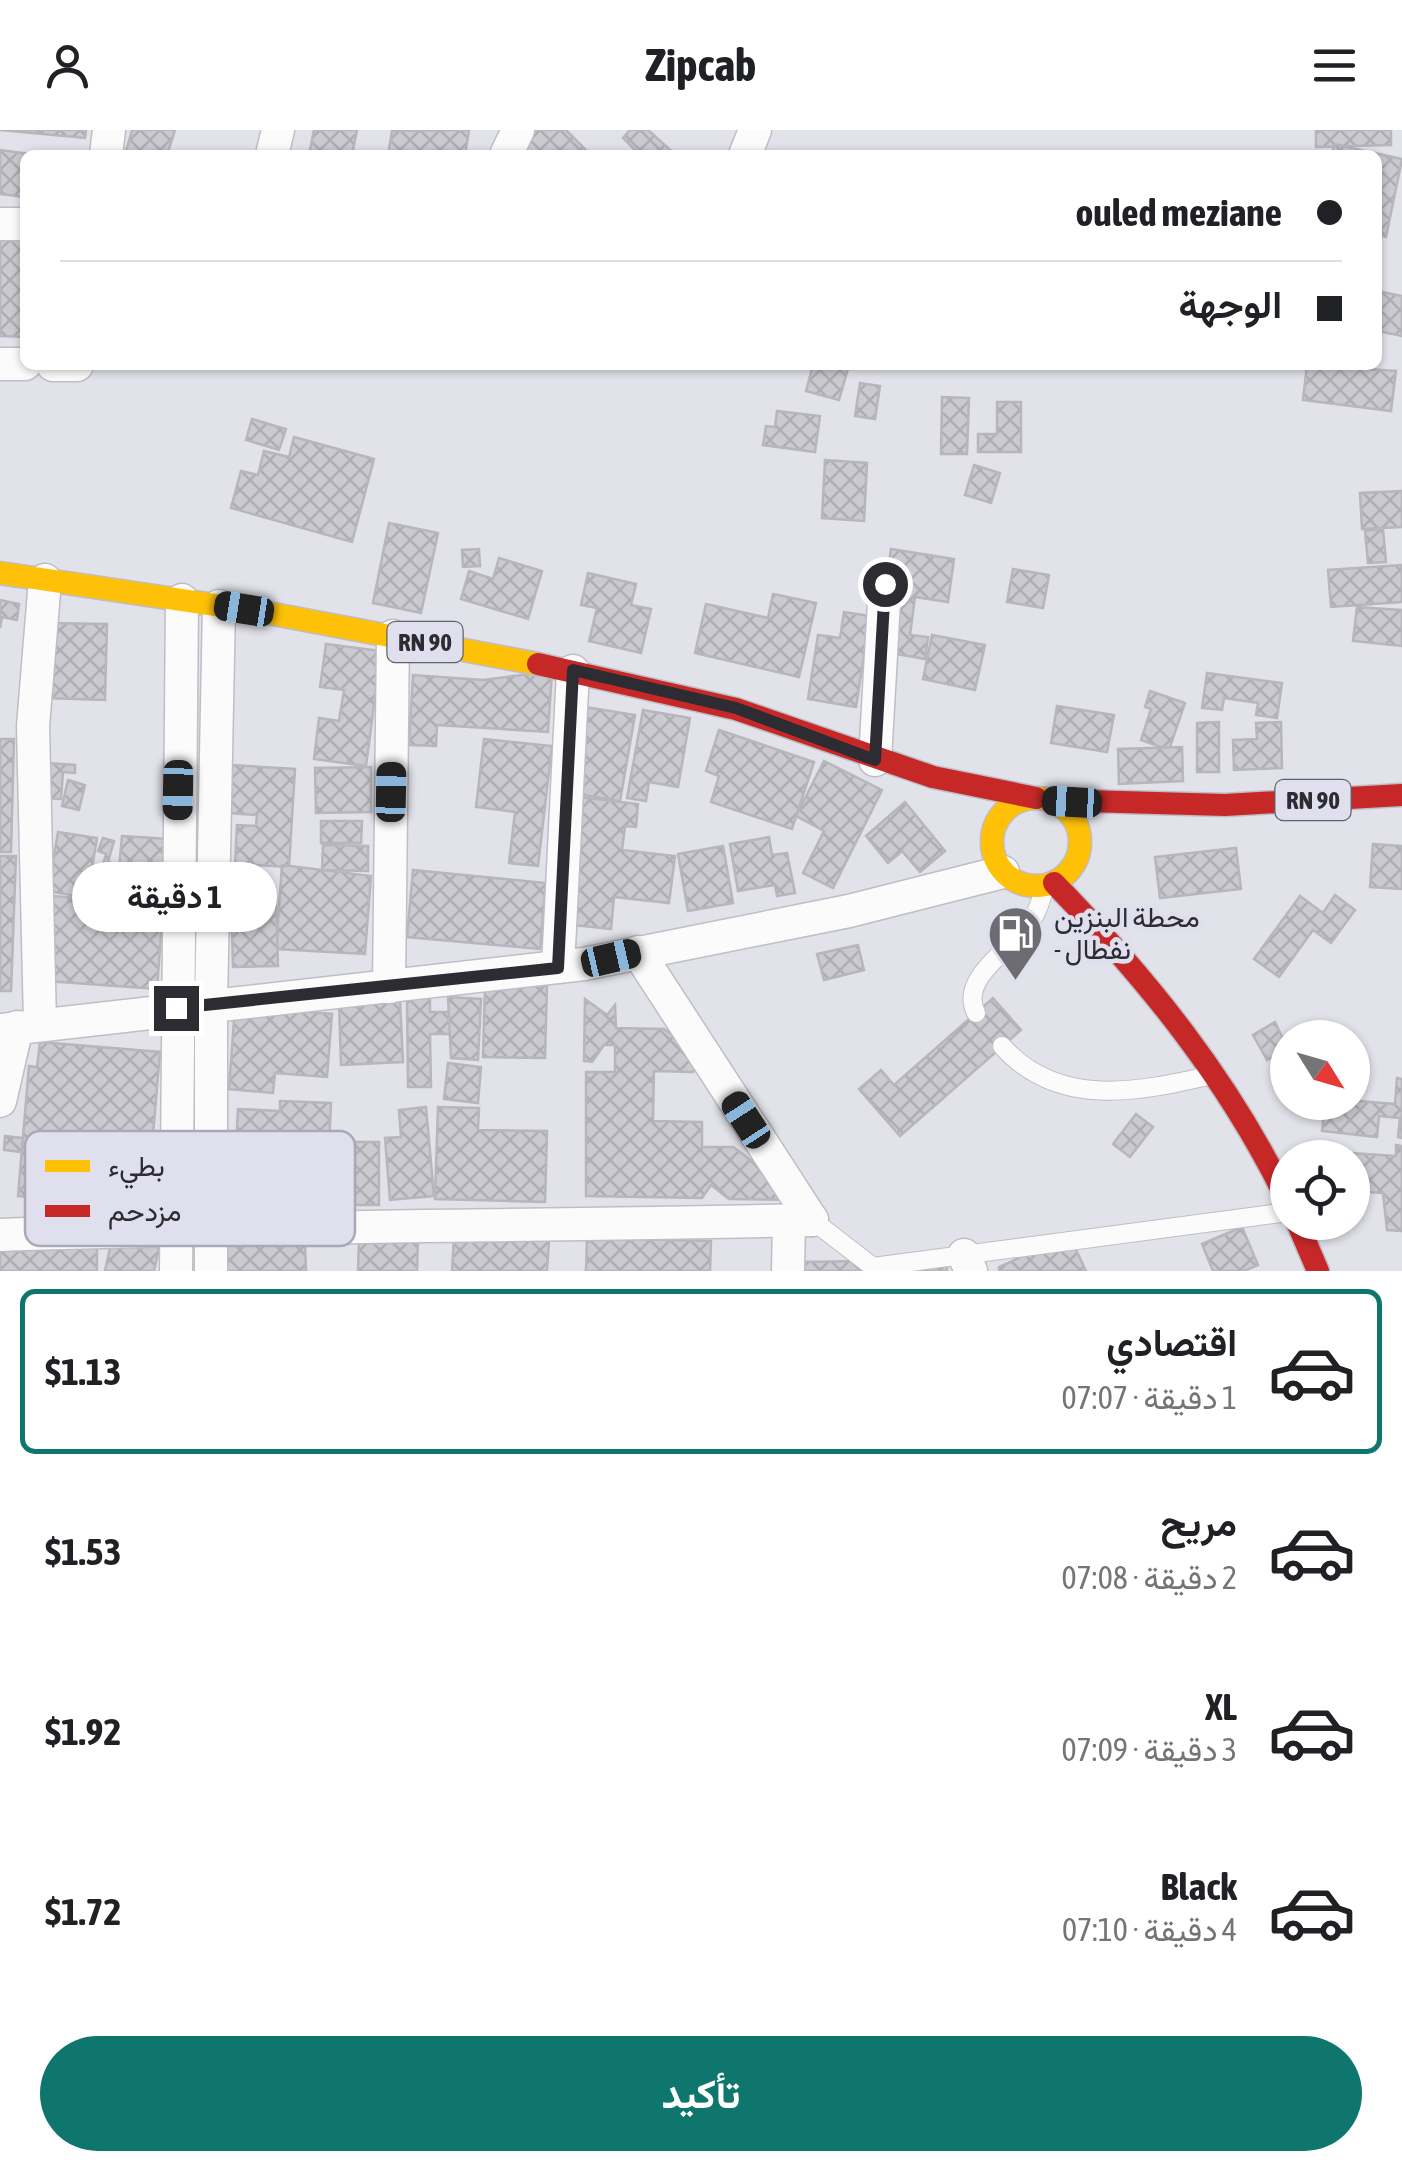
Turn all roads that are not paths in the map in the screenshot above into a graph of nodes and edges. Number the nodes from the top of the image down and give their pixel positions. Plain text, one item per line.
1 (0, 573) edge
2 (45, 580) junction
3 (885, 584) dead end
4 (182, 600) junction
5 (219, 606) junction
6 (393, 636) junction
7 (573, 670) junction
8 (841, 748) junction
9 (875, 760) junction
10 (1402, 795) edge
11 (1043, 799) junction
12 (924, 800) dead end
13 (1224, 805) junction
14 (1159, 828) dead end
15 (967, 834) dead end
16 (1110, 848) dead end
17 (1075, 862) junction
18 (999, 865) junction
19 (1050, 884) junction
20 (638, 952) junction
21 (558, 968) junction
22 (388, 987) junction
23 (211, 1003) junction
24 (176, 1008) junction
25 (976, 1013) dead end
26 (19, 1027) edge
27 (1002, 1046) dead end
28 (1220, 1073) junction
29 (0, 1101) edge
30 (176, 1131) edge
31 (211, 1131) edge
32 (1270, 1162) edge
33 (1270, 1215) edge
34 (800, 1220) junction
35 (355, 1226) edge
36 (25, 1234) edge
37 (0, 1235) edge
38 (1304, 1240) edge
39 (968, 1263) edge
40 (788, 1271) edge
41 (1318, 1271) edge

1 - 2 main road, RN 90
2 - 4 main road, RN 90
2 - 26 street
3 - 9 street
4 - 5 main road, RN 90
4 - 24 street
5 - 6 main road, RN 90
5 - 23 street
6 - 7 main road, RN 90
6 - 22 street
7 - 8 main road, RN 90
7 - 21 street
8 - 9 main road, RN 90
8 - 12 main road, RN 90
9 - 11 main road, RN 90
10 - 13 main road, RN 90
11 - 13 main road, RN 90
11 - 17 main road
11 - 18 main road
13 - 14 main road, RN 90
15 - 18 main road
16 - 17 main road
17 - 19 main road
18 - 19 main road
18 - 20 street
19 - 25 lane
19 - 28 main road
20 - 21 street
20 - 34 street
21 - 22 street
22 - 23 street
23 - 24 street
23 - 31 street
24 - 26 street
24 - 30 street
26 - 29 street
27 - 28 lane
28 - 32 main road
33 - 39 lane
34 - 35 street
34 - 39 lane
34 - 40 street
36 - 37 street
38 - 41 main road

